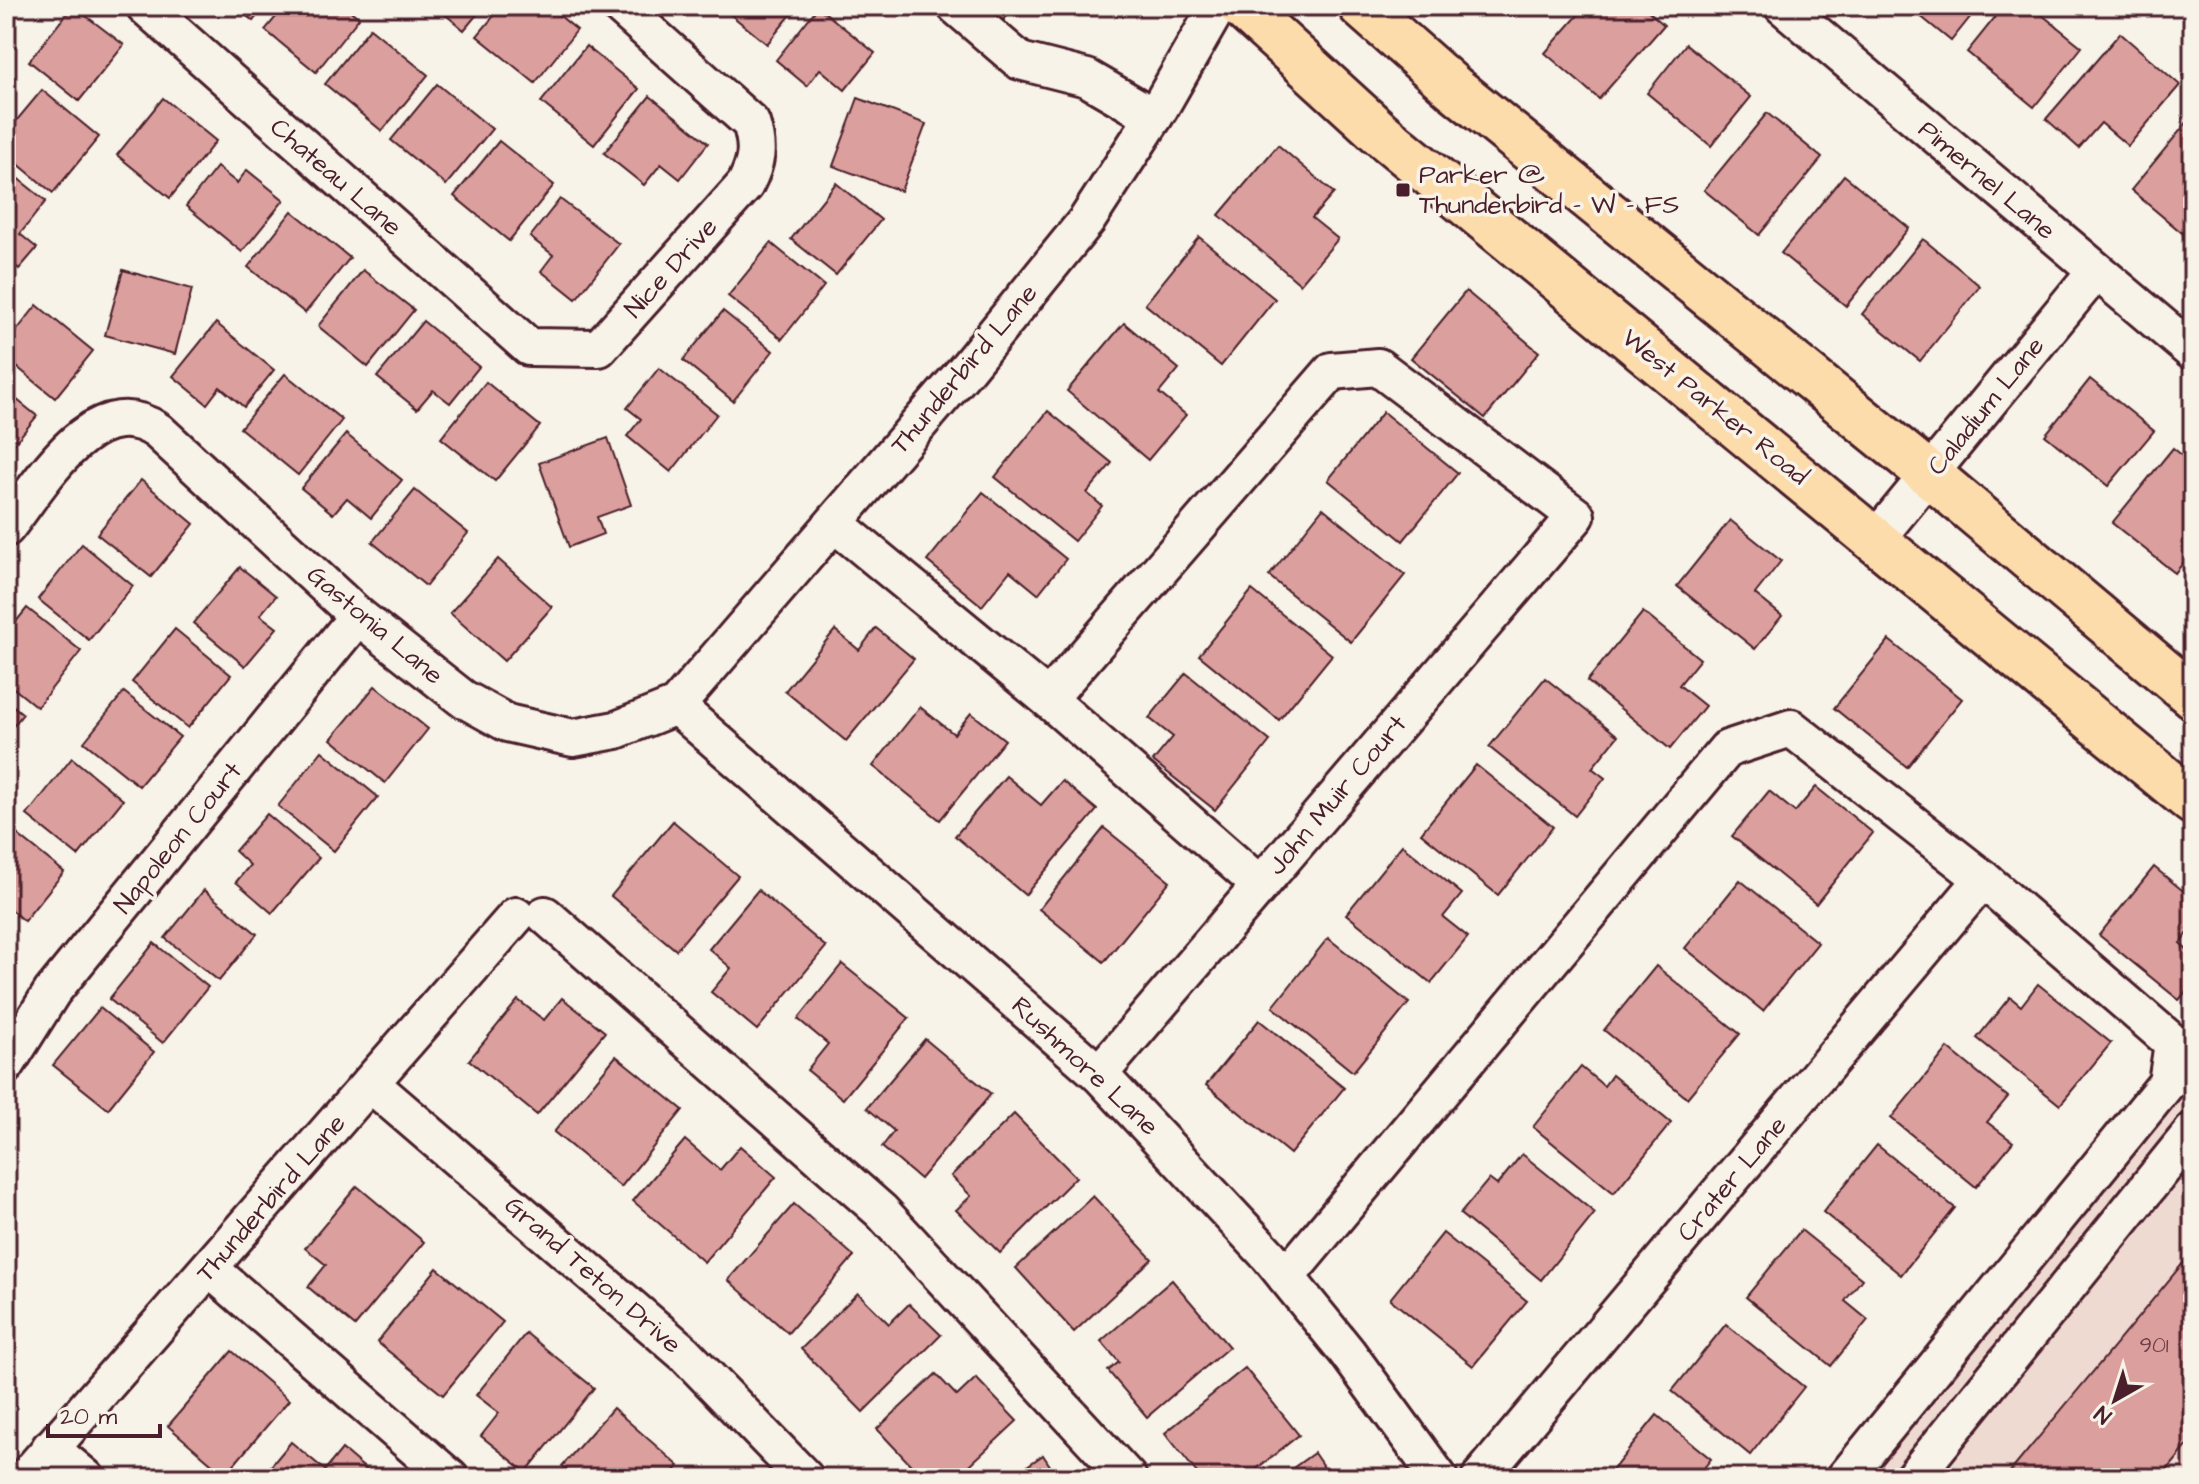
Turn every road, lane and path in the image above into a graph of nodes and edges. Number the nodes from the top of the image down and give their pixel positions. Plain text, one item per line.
1 (145, 6) edge
2 (620, 6) edge
3 (956, 6) edge
4 (1218, 6) edge
5 (1241, 6) edge
6 (1361, 6) edge
7 (1783, 6) edge
8 (1154, 117) junction
9 (2095, 272) junction
10 (529, 347) joint
11 (2193, 352) edge
12 (1930, 475) junction
13 (834, 523) junction
14 (6, 528) edge
15 (1876, 539) junction
16 (358, 616) junction
17 (2193, 696) edge
18 (1048, 699) junction
19 (676, 706) junction
20 (2193, 802) edge
21 (1983, 879) junction
22 (1260, 885) junction
23 (6, 1065) edge
24 (1099, 1074) junction
25 (371, 1084) junction
26 (2193, 1131) edge
27 (209, 1268) junction
28 (1286, 1277) junction
29 (50, 1448) junction
30 (25, 1478) edge
31 (86, 1478) edge
32 (450, 1478) edge
33 (805, 1478) edge
34 (1128, 1478) edge
35 (1439, 1478) edge
36 (1480, 1478) edge
37 (1845, 1478) edge
38 (1913, 1478) edge

1 - 10 street, Chateau Lane
2 - 10 street, Nice Drive
3 - 8 street
4 - 8 street, Thunderbird Lane
5 - 15 main road, West Parker Road
6 - 12 main road
7 - 9 street, Pimernel Lane
8 - 13 street, Thunderbird Lane
9 - 11 street, Pimernel Lane
9 - 12 street, Caladium Lane
12 - 15 street, Caladium Lane
12 - 17 main road
13 - 18 street
13 - 19 street, Thunderbird Lane
14 - 16 street, Gastonia Lane
15 - 20 main road, West Parker Road
16 - 19 street, Gastonia Lane
16 - 23 street, Napoleon Court
18 - 22 street
18 - 22 street, John Muir Court
19 - 24 street, Rushmore Lane
21 - 28 street
21 - 36 street, Crater Lane
21 - 37 street
22 - 24 street, John Muir Court
24 - 28 street, Rushmore Lane
25 - 27 street, Thunderbird Lane
25 - 33 street, Grand Teton Drive
25 - 34 street, Thunderbird Lane
26 - 38 street
27 - 29 street, Thunderbird Lane
27 - 32 street
28 - 35 street, Rushmore Lane
29 - 30 street, Thunderbird Lane
29 - 31 street

